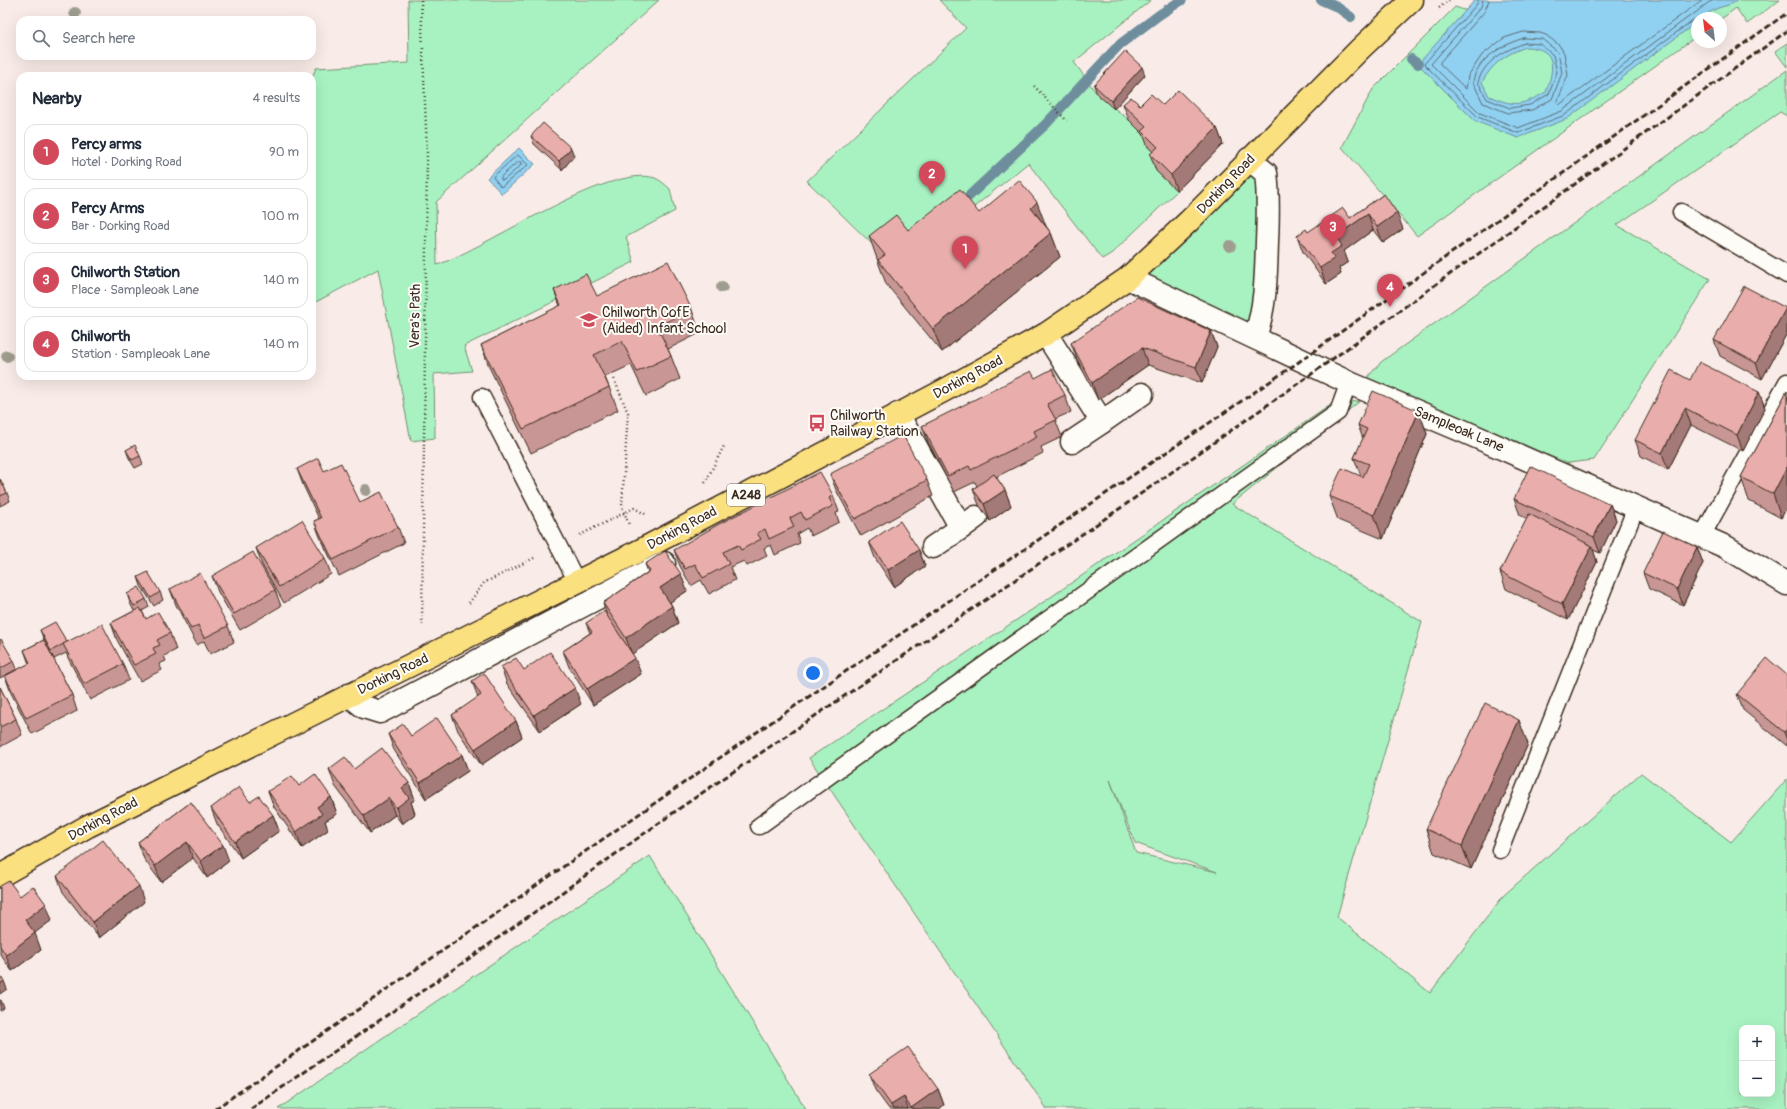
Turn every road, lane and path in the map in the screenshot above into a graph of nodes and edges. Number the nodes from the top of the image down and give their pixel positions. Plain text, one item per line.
1 (421, 0) edge
2 (1412, 0) edge
3 (1034, 86) dead end
4 (1067, 121) dead end
5 (1250, 159) junction
6 (1681, 212) dead end
7 (1786, 272) edge
8 (1128, 278) junction
9 (1046, 334) junction
10 (1255, 337) junction
11 (614, 378) dead end
12 (1349, 382) junction
13 (1787, 382) edge
14 (1142, 394) dead end
15 (482, 397) dead end
16 (898, 414) junction
17 (1102, 422) junction
18 (1072, 442) dead end
19 (725, 444) dead end
20 (705, 484) dead end
21 (1636, 507) junction
22 (623, 513) junction
23 (653, 518) dead end
24 (1702, 536) junction
25 (558, 546) junction
26 (933, 547) dead end
27 (642, 550) junction
28 (664, 563) edge
29 (577, 582) junction
30 (1787, 584) edge
31 (466, 607) dead end
32 (525, 608) junction
33 (537, 629) junction
34 (422, 632) dead end
35 (349, 695) junction
36 (759, 826) dead end
37 (1500, 850) dead end
38 (0, 876) edge

1 - 34 path, Vera's Path
2 - 5 main road, Dorking Road / A248
3 - 4 path
5 - 8 main road, Dorking Road / A248
5 - 10 street
6 - 7 lane
8 - 9 main road, Dorking Road / A248
8 - 10 street, Sampleoak Lane
9 - 16 main road, Dorking Road / A248
9 - 17 street
10 - 12 street, Sampleoak Lane
11 - 22 path
12 - 21 street, Sampleoak Lane
12 - 36 lane
13 - 24 lane
14 - 17 street
15 - 25 lane
16 - 26 street
16 - 27 main road, Dorking Road / A248
17 - 18 street
19 - 20 path
21 - 24 street, Sampleoak Lane
21 - 37 lane
22 - 23 path
22 - 25 path
22 - 27 path
24 - 30 street, Sampleoak Lane
25 - 29 lane
25 - 31 path
27 - 29 main road, Dorking Road / A248
28 - 33 street
29 - 32 main road, Dorking Road / A248
32 - 33 street
32 - 35 main road, Dorking Road / A248
33 - 35 street
35 - 38 main road, Dorking Road / A248

